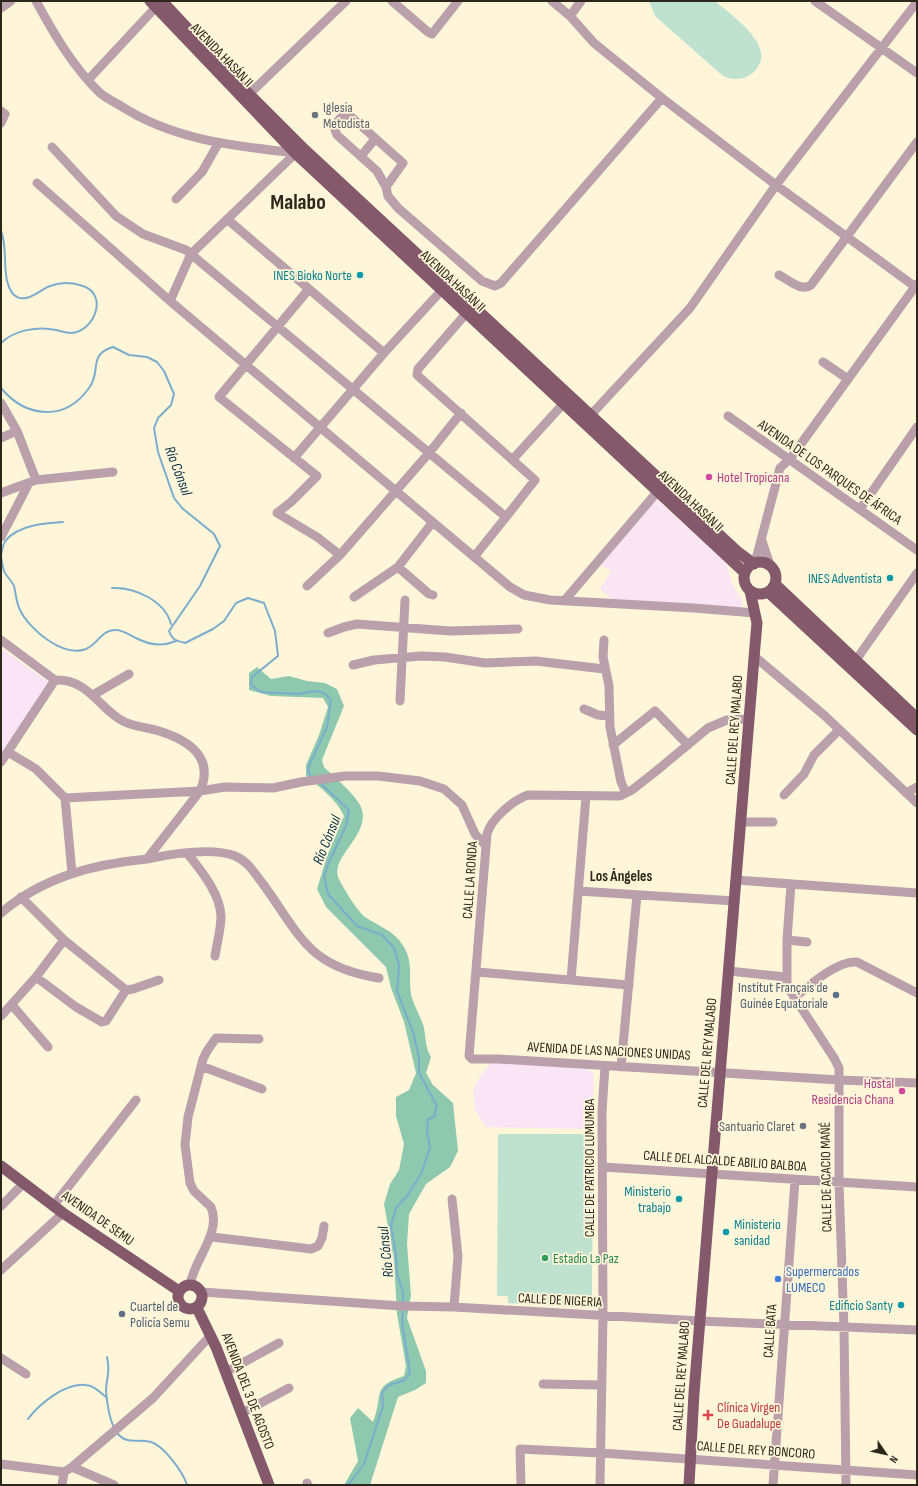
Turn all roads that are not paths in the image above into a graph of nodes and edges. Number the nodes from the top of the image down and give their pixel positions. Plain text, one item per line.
1 (11, 1) edge
2 (36, 1) edge
3 (346, 1) edge
4 (392, 1) edge
5 (458, 1) edge
6 (552, 1) edge
7 (581, 1) edge
8 (815, 1) edge
9 (917, 2) edge
10 (156, 3) edge
11 (1, 8) edge
12 (570, 16) junction
13 (882, 48) junction
14 (917, 73) edge
15 (88, 80) junction
16 (246, 97) junction
17 (662, 98) junction
18 (1, 110) edge
19 (1, 123) edge
20 (375, 139) junction
21 (917, 142) edge
22 (218, 144) junction
23 (52, 147) dead end
24 (299, 150) junction
25 (361, 156) junction
26 (37, 183) dead end
27 (776, 185) junction
28 (386, 187) junction
29 (176, 199) dead end
30 (227, 219) junction
31 (848, 236) junction
32 (191, 254) junction
33 (779, 275) dead end
34 (916, 286) edge
35 (309, 289) junction
36 (442, 290) junction
37 (170, 301) junction
38 (469, 310) junction
39 (278, 326) junction
40 (384, 353) junction
41 (823, 362) dead end
42 (246, 365) junction
43 (848, 379) junction
44 (352, 390) junction
45 (1, 403) edge
46 (564, 403) junction
47 (461, 413) junction
48 (728, 416) dead end
49 (587, 418) junction
50 (917, 426) edge
51 (320, 427) junction
52 (17, 431) junction
53 (1, 438) edge
54 (429, 453) junction
55 (294, 458) junction
56 (513, 459) junction
57 (790, 459) junction
58 (113, 472) dead end
59 (32, 482) junction
60 (396, 491) junction
61 (658, 491) junction
62 (1, 493) edge
63 (860, 509) junction
64 (506, 516) junction
65 (432, 523) junction
66 (1, 537) edge
67 (762, 541) junction
68 (917, 550) edge
69 (340, 555) junction
70 (474, 556) junction
71 (754, 564) junction
72 (398, 566) junction
73 (770, 566) junction
74 (745, 573) junction
75 (917, 573) edge
76 (307, 586) dead end
77 (769, 590) junction
78 (750, 591) junction
79 (433, 595) dead end
80 (354, 597) dead end
81 (405, 600) dead end
82 (565, 600) junction
83 (756, 618) junction
84 (403, 627) junction
85 (518, 629) dead end
86 (328, 634) dead end
87 (1, 640) edge
88 (604, 640) dead end
89 (754, 656) junction
90 (402, 657) junction
91 (856, 660) junction
92 (353, 665) dead end
93 (604, 668) junction
94 (129, 674) dead end
95 (55, 680) junction
96 (93, 695) junction
97 (400, 701) dead end
98 (584, 709) dead end
99 (609, 716) junction
100 (916, 716) edge
101 (749, 719) junction
102 (839, 730) junction
103 (917, 730) edge
104 (614, 745) junction
105 (688, 745) junction
106 (8, 752) junction
107 (1, 762) edge
108 (917, 787) edge
109 (200, 791) junction
110 (626, 793) junction
111 (906, 793) junction
112 (784, 795) dead end
113 (586, 796) junction
114 (65, 798) junction
115 (917, 803) edge
116 (742, 822) junction
117 (773, 822) dead end
118 (475, 834) junction
119 (487, 834) junction
120 (486, 846) junction
121 (188, 854) junction
122 (147, 859) junction
123 (72, 873) junction
124 (736, 880) junction
125 (791, 884) junction
126 (578, 891) junction
127 (917, 893) edge
128 (637, 895) junction
129 (21, 897) junction
130 (735, 901) junction
131 (1, 913) edge
132 (64, 940) junction
133 (787, 940) junction
134 (807, 942) dead end
135 (215, 956) dead end
136 (729, 970) junction
137 (477, 972) junction
138 (36, 977) junction
139 (786, 977) junction
140 (379, 978) dead end
141 (159, 980) dead end
142 (571, 980) junction
143 (629, 985) junction
144 (126, 990) junction
145 (917, 992) edge
146 (794, 998) junction
147 (12, 1005) junction
148 (1, 1016) edge
149 (259, 1039) dead end
150 (48, 1047) dead end
151 (469, 1056) joint
152 (201, 1066) junction
153 (605, 1066) junction
154 (621, 1067) junction
155 (721, 1072) junction
156 (839, 1080) junction
157 (917, 1083) edge
158 (262, 1089) dead end
159 (136, 1100) dead end
160 (1, 1166) edge
161 (603, 1167) junction
162 (712, 1175) junction
163 (795, 1180) junction
164 (24, 1183) junction
165 (839, 1183) junction
166 (917, 1187) edge
167 (452, 1198) dead end
168 (1, 1206) edge
169 (54, 1206) junction
170 (63, 1213) junction
171 (324, 1226) dead end
172 (212, 1237) junction
173 (1, 1270) edge
174 (190, 1285) junction
175 (179, 1292) junction
176 (202, 1292) junction
177 (454, 1307) junction
178 (197, 1308) junction
179 (603, 1316) junction
180 (700, 1321) junction
181 (784, 1325) junction
182 (844, 1328) junction
183 (917, 1330) edge
184 (211, 1335) junction
185 (279, 1342) dead end
186 (1, 1358) edge
187 (226, 1372) junction
188 (26, 1374) dead end
189 (542, 1384) dead end
190 (601, 1385) junction
191 (289, 1388) dead end
192 (242, 1414) junction
193 (601, 1453) junction
194 (691, 1459) junction
195 (1, 1464) edge
196 (774, 1465) junction
197 (68, 1470) junction
198 (846, 1470) junction
199 (917, 1475) edge
200 (62, 1485) edge
201 (114, 1485) edge
202 (269, 1485) edge
203 (520, 1485) edge
204 (600, 1485) edge
205 (689, 1485) edge
206 (773, 1485) edge
207 (846, 1485) edge

1 - 11 street
2 - 15 street
3 - 16 street
4 - 5 street
6 - 12 street
7 - 12 street
8 - 13 street
9 - 13 street
10 - 15 street
10 - 16 main road, AVENIDA HASÁN II
12 - 17 street
13 - 14 street
13 - 27 street
15 - 22 street
16 - 24 main road, AVENIDA HASÁN II
17 - 27 street
17 - 28 street
18 - 19 street
20 - 25 street
20 - 25 street
20 - 28 street
21 - 31 street
22 - 24 street
22 - 29 street
23 - 32 street
24 - 30 street
24 - 36 main road, AVENIDA HASÁN II
24 - 38 main road, AVENIDA HASÁN II
25 - 28 street
26 - 37 street
27 - 31 street
27 - 49 street
30 - 32 street
30 - 35 street
31 - 33 street
31 - 34 street
32 - 37 street
32 - 39 street
34 - 43 street
35 - 39 street
35 - 40 street
36 - 38 main road, AVENIDA HASÁN II
36 - 40 street
37 - 42 street
38 - 46 main road, AVENIDA HASÁN II
38 - 47 street
38 - 49 main road, AVENIDA HASÁN II
39 - 42 street
39 - 44 street
40 - 44 street
41 - 43 street
42 - 51 street
42 - 55 street
43 - 57 street
44 - 51 street
44 - 54 street
45 - 52 street
46 - 49 main road, AVENIDA HASÁN II
46 - 56 street
47 - 54 street
47 - 56 street
48 - 57 street, AVENIDA DE LOS PARQUES DE ÁFRICA
49 - 61 main road, AVENIDA HASÁN II
49 - 71 main road, AVENIDA HASÁN II
50 - 63 street
51 - 55 street
51 - 60 street
52 - 53 street
52 - 59 street
54 - 60 street
54 - 64 street
55 - 69 street
56 - 64 street
57 - 63 street, AVENIDA DE LOS PARQUES DE ÁFRICA
57 - 67 street
58 - 59 street
59 - 62 street
59 - 66 street
60 - 65 street
60 - 69 street
61 - 74 main road, AVENIDA HASÁN II
61 - 82 street
63 - 68 street, AVENIDA DE LOS PARQUES DE ÁFRICA
64 - 70 street
65 - 70 street
65 - 72 street
67 - 71 street
67 - 73 street
69 - 76 street
70 - 82 street
71 - 73 main road
71 - 74 main road
72 - 79 street
72 - 80 street
73 - 77 main road
74 - 78 main road
75 - 91 street
77 - 78 main road
77 - 83 main road, CALLE DEL REY MALABO
77 - 91 main road
77 - 103 main road
78 - 83 main road, CALLE DEL REY MALABO
81 - 84 street
82 - 83 street
83 - 89 main road, CALLE DEL REY MALABO
84 - 85 street
84 - 86 street
84 - 90 street
87 - 95 street
88 - 93 street
89 - 101 main road, CALLE DEL REY MALABO
89 - 102 street
90 - 92 street
90 - 93 street
90 - 97 street
91 - 100 main road
93 - 99 street
94 - 96 street
95 - 96 street
95 - 106 street
96 - 109 street
98 - 99 street
99 - 104 street
101 - 105 street
101 - 116 main road, CALLE DEL REY MALABO
102 - 111 street
102 - 112 street
104 - 105 street
104 - 110 street
105 - 110 street
106 - 107 street
106 - 114 street
108 - 111 street
109 - 114 street
109 - 118 street
109 - 122 street
110 - 113 street, CALLE LA RONDA
111 - 115 street
113 - 119 street, CALLE LA RONDA
113 - 126 street
114 - 123 street
116 - 117 street
116 - 124 main road, CALLE DEL REY MALABO
118 - 119 street
118 - 120 street
119 - 120 street, CALLE LA RONDA
120 - 137 street, CALLE LA RONDA
121 - 122 street
121 - 135 street
121 - 140 street
122 - 123 street
123 - 129 street
124 - 125 street
124 - 130 main road, CALLE DEL REY MALABO
125 - 127 street
125 - 133 street, CALLE DE ACACIO MAÑÉ
126 - 128 street
126 - 142 street
128 - 130 street
128 - 143 street
129 - 131 street
129 - 132 street
130 - 136 main road, CALLE DEL REY MALABO
132 - 138 street
132 - 144 street
133 - 134 street
133 - 139 street, CALLE DE ACACIO MAÑÉ
136 - 139 street
136 - 155 main road, CALLE DEL REY MALABO
137 - 142 street
137 - 151 street, CALLE LA RONDA
138 - 144 street
138 - 147 street
139 - 146 street, CALLE DE ACACIO MAÑÉ
141 - 144 street
142 - 143 street
143 - 154 street
145 - 146 street
146 - 156 street, CALLE DE ACACIO MAÑÉ
147 - 148 street
147 - 150 street
149 - 152 street
151 - 153 street, AVENIDA DE LAS NACIONES UNIDAS
152 - 158 street
152 - 172 street
153 - 154 street, AVENIDA DE LAS NACIONES UNIDAS
153 - 161 street, CALLE DE PATRICIO LUMUMBA
154 - 155 street, AVENIDA DE LAS NACIONES UNIDAS
155 - 156 street, AVENIDA DE LAS NACIONES UNIDAS
155 - 162 main road, CALLE DEL REY MALABO
156 - 157 street, AVENIDA DE LAS NACIONES UNIDAS
156 - 165 street, CALLE DE ACACIO MAÑÉ
159 - 169 street
160 - 164 main road, AVENIDA DE SEMU
161 - 162 street, CALLE DEL ALCALDE ABILIO BALBOA
161 - 179 street, CALLE DE PATRICIO LUMUMBA
162 - 163 street, CALLE DEL ALCALDE ABILIO BALBOA
162 - 180 main road, CALLE DEL REY MALABO
163 - 165 street, CALLE DEL ALCALDE ABILIO BALBOA
163 - 181 street, CALLE BATA
164 - 168 street
164 - 169 main road, AVENIDA DE SEMU
165 - 166 street, CALLE DEL ALCALDE ABILIO BALBOA
165 - 182 street, CALLE DE ACACIO MAÑÉ
167 - 177 street
169 - 170 main road, AVENIDA DE SEMU
170 - 173 street
170 - 175 main road, AVENIDA DE SEMU
171 - 172 street
172 - 174 street
174 - 175 main road
174 - 176 main road
175 - 178 main road
176 - 177 street, CALLE DE NIGERIA
176 - 178 main road
177 - 179 street, CALLE DE NIGERIA
178 - 184 main road, AVENIDA DEL 3 DE AGOSTO
179 - 180 street, CALLE DE NIGERIA
179 - 190 street, CALLE DE PATRICIO LUMUMBA
180 - 181 street, CALLE DE NIGERIA
180 - 194 main road, CALLE DEL REY MALABO
181 - 182 street, CALLE DE NIGERIA
181 - 196 street, CALLE BATA
182 - 183 street, CALLE DE NIGERIA
182 - 198 street, CALLE DE ACACIO MAÑÉ
184 - 187 main road, AVENIDA DEL 3 DE AGOSTO
184 - 197 street
185 - 187 street
186 - 188 street
187 - 192 main road, AVENIDA DEL 3 DE AGOSTO
189 - 190 street
190 - 193 street, CALLE DE PATRICIO LUMUMBA
191 - 192 street
192 - 202 main road, AVENIDA DEL 3 DE AGOSTO
193 - 194 street, CALLE DEL REY BONCORO
193 - 203 street, CALLE DEL REY BONCORO
193 - 204 street, CALLE DE PATRICIO LUMUMBA
194 - 196 street, CALLE DEL REY BONCORO
194 - 205 main road, CALLE DEL REY MALABO
195 - 197 street
196 - 198 street, CALLE DEL REY BONCORO
196 - 206 street, CALLE BATA
197 - 200 street
197 - 201 street
198 - 199 street, CALLE DEL REY BONCORO
198 - 207 street, CALLE DE ACACIO MAÑÉ

